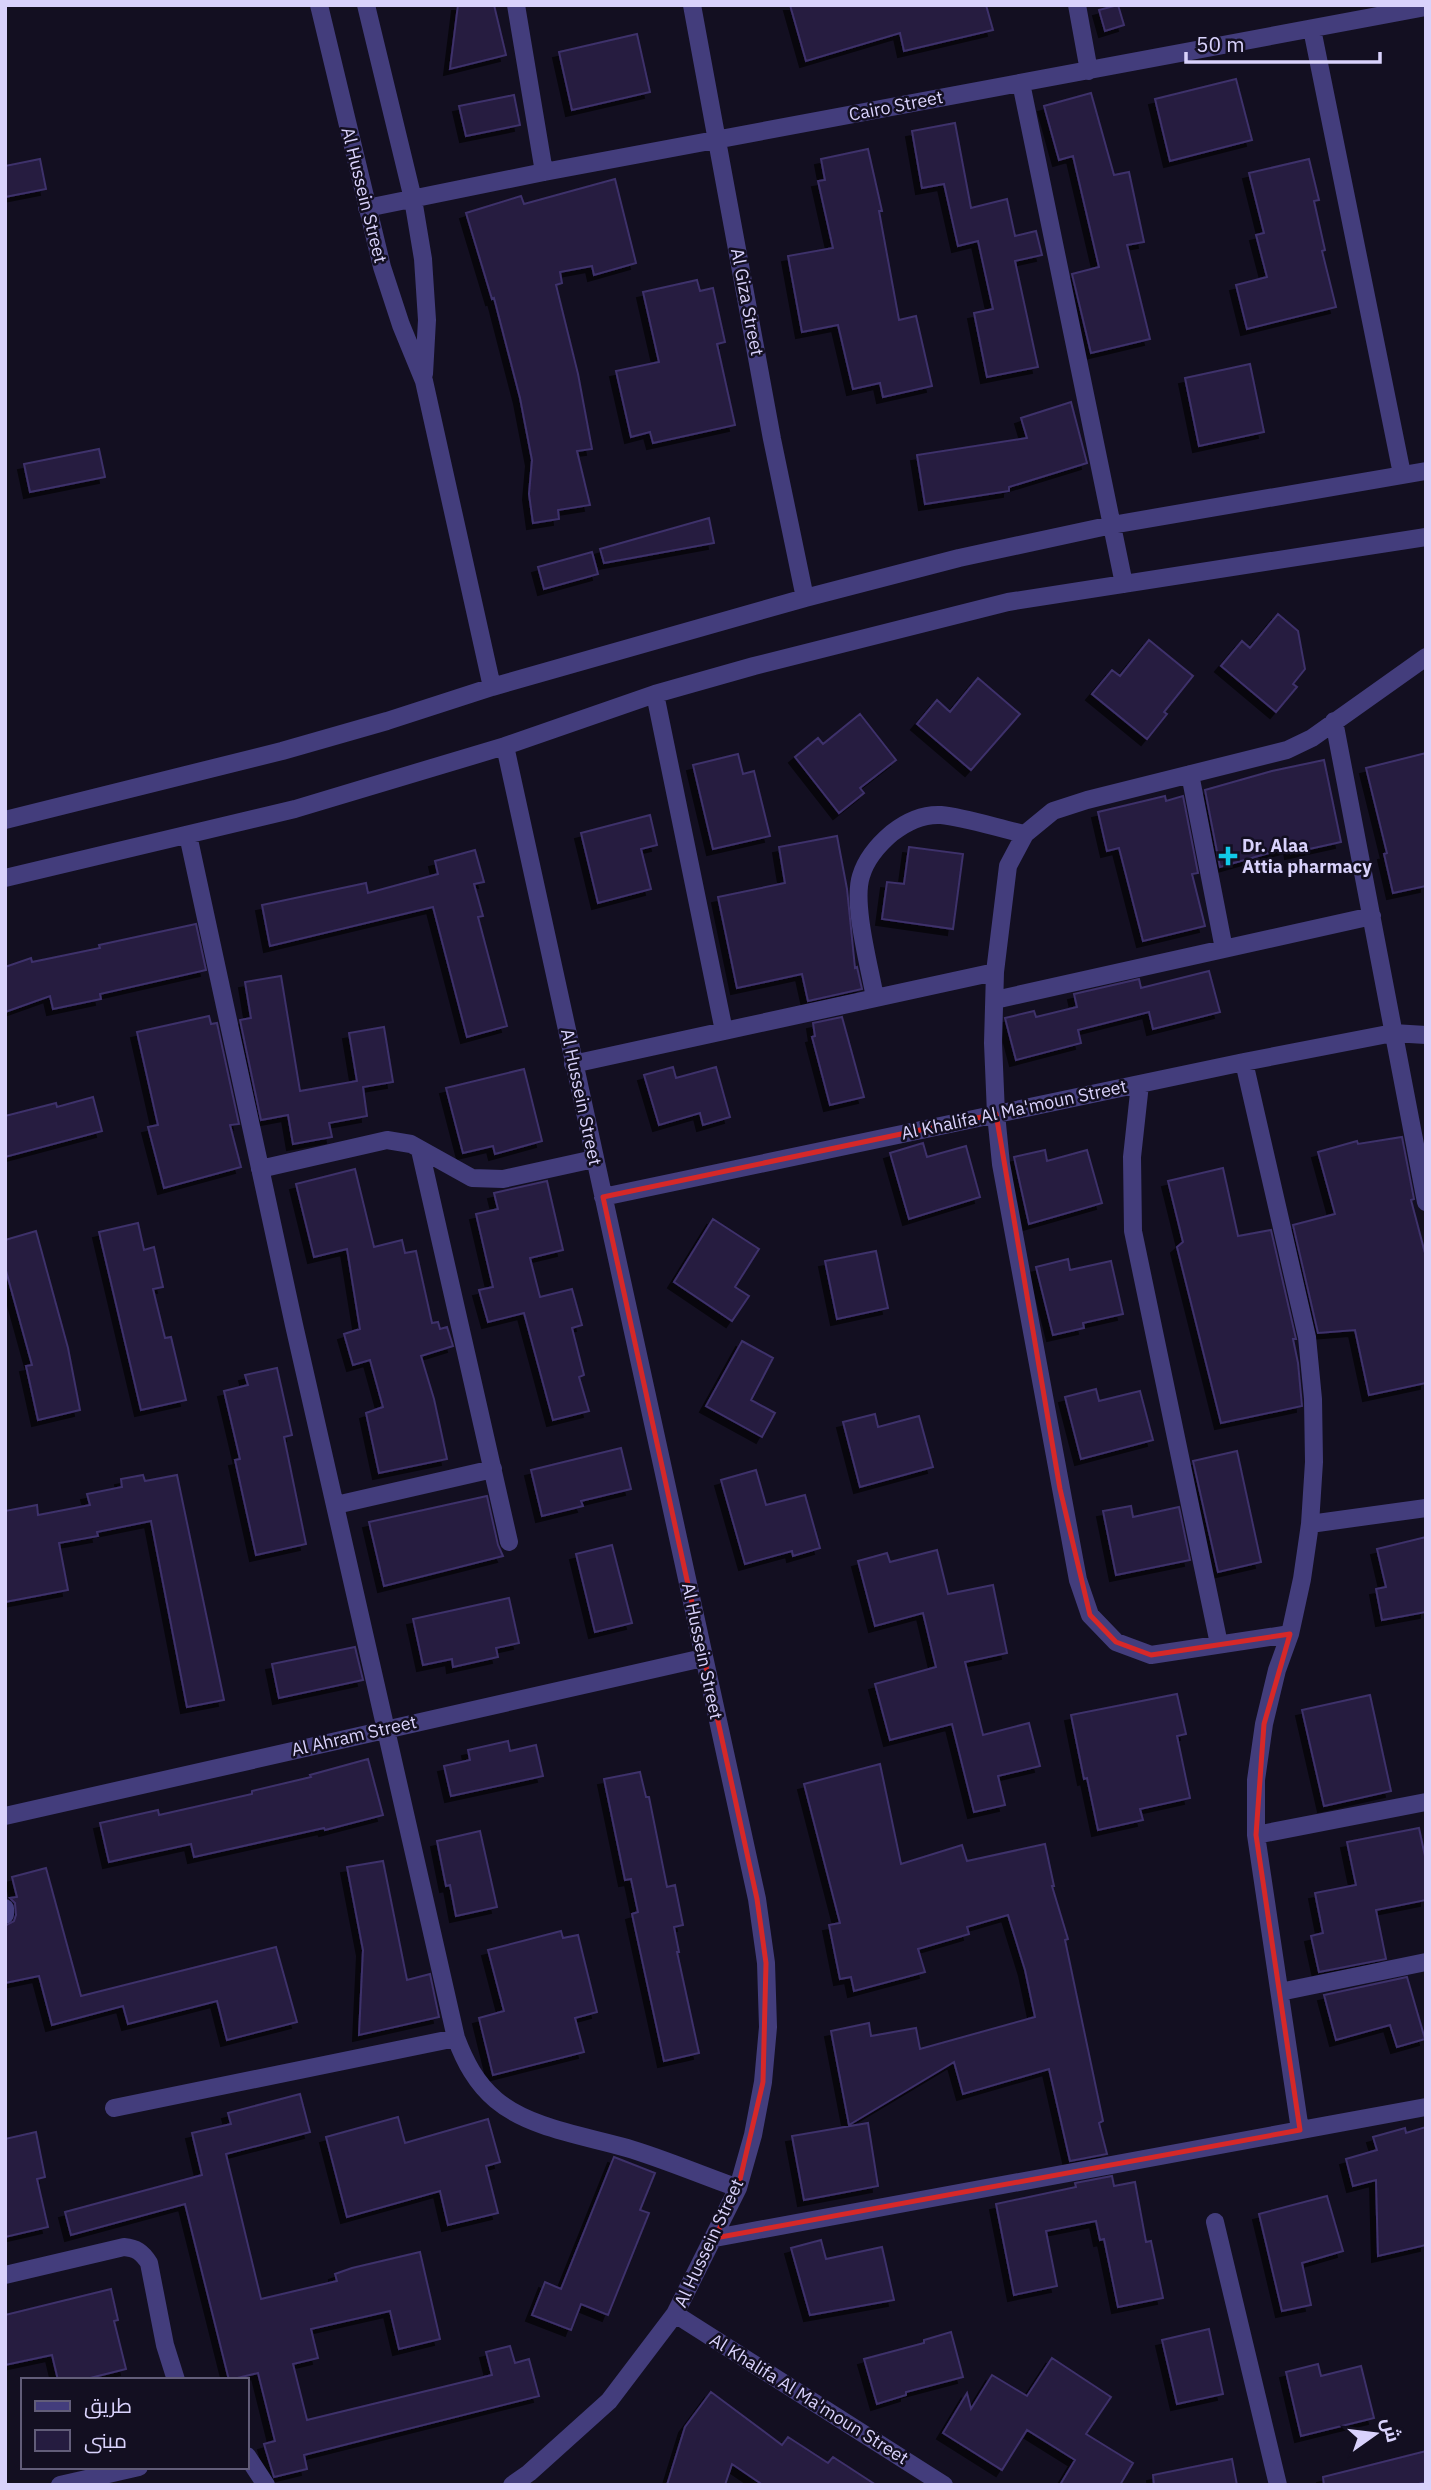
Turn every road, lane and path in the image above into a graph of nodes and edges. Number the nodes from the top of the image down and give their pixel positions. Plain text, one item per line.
1 (318, 5) edge
2 (366, 5) edge
3 (516, 5) edge
4 (692, 5) edge
5 (1077, 5) edge
6 (1426, 7) edge
7 (1312, 29) junction
8 (1089, 71) junction
9 (1021, 83) junction
10 (717, 140) junction
11 (544, 172) junction
12 (413, 199) junction
13 (367, 208) junction
14 (424, 381) junction
15 (1426, 471) edge
16 (1402, 474) junction
17 (1112, 525) junction
18 (1426, 537) edge
19 (1124, 584) junction
20 (805, 597) junction
21 (1426, 657) edge
22 (492, 687) junction
23 (656, 694) junction
24 (1335, 721) junction
25 (505, 747) junction
26 (1190, 774) junction
27 (5, 820) edge
28 (1025, 834) junction
29 (188, 835) junction
30 (5, 878) edge
31 (1372, 916) junction
32 (1224, 949) junction
33 (995, 972) junction
34 (876, 998) junction
35 (995, 1000) junction
36 (724, 1031) junction
37 (1393, 1034) junction
38 (1426, 1035) edge
39 (1244, 1062) junction
40 (573, 1064) junction
41 (1140, 1083) junction
42 (996, 1114) junction
43 (421, 1150) junction
44 (594, 1159) junction
45 (260, 1169) junction
46 (603, 1197) junction
47 (1426, 1202) edge
48 (492, 1469) junction
49 (336, 1505) junction
50 (1426, 1508) edge
51 (1310, 1524) junction
52 (509, 1542) dead end
53 (1290, 1634) junction
54 (1219, 1644) junction
55 (703, 1658) junction
56 (387, 1728) junction
57 (1426, 1801) edge
58 (5, 1816) edge
59 (1256, 1835) junction
60 (5, 1908) edge
61 (5, 1915) edge
62 (1426, 1962) edge
63 (1280, 1992) junction
64 (456, 2038) junction
65 (1426, 2106) edge
66 (114, 2108) dead end
67 (1300, 2130) junction
68 (738, 2188) junction
69 (1215, 2222) dead end
70 (715, 2238) junction
71 (5, 2275) edge
72 (675, 2314) junction
73 (175, 2378) edge
74 (248, 2458) edge
75 (130, 2469) edge
76 (528, 2479) edge
77 (60, 2485) edge
78 (266, 2485) edge
79 (512, 2485) edge
80 (944, 2485) edge
81 (1278, 2485) edge

1 - 13 street, Al Hussein Street
2 - 12 street, Al Hussein Street
3 - 11 street
4 - 10 street, Al Giza Street
5 - 8 street
6 - 7 street, Cairo Street
7 - 8 street, Cairo Street
7 - 16 street
8 - 9 street, Cairo Street
9 - 10 street, Cairo Street
9 - 17 street
10 - 11 street, Cairo Street
10 - 20 street, Al Giza Street
11 - 12 street, Cairo Street
12 - 13 street, Cairo Street
12 - 14 street, Al Hussein Street
13 - 14 street, Al Hussein Street
14 - 22 street, Al Hussein Street
15 - 16 street
16 - 17 street
17 - 19 street
17 - 20 street
18 - 19 street
19 - 23 street
20 - 22 street
21 - 24 street
22 - 27 street
23 - 25 street
23 - 36 street
24 - 26 street
24 - 31 street
25 - 29 street
25 - 40 street, Al Hussein Street
26 - 28 street
26 - 32 street
28 - 33 street
28 - 34 street
29 - 30 street
29 - 45 street
31 - 32 street
31 - 37 street
32 - 35 street
33 - 34 street
33 - 35 street
34 - 36 street
35 - 42 street
36 - 40 street
37 - 38 street, Al Khalifa Al Ma'moun Street
37 - 39 street, Al Khalifa Al Ma'moun Street
37 - 47 street
39 - 41 street, Al Khalifa Al Ma'moun Street
39 - 51 street
40 - 44 street, Al Hussein Street
41 - 42 street, Al Khalifa Al Ma'moun Street
41 - 54 street
42 - 46 street, Al Khalifa Al Ma'moun Street
42 - 54 street
43 - 44 street
43 - 45 street
43 - 48 street
44 - 46 street, Al Hussein Street
45 - 49 street
46 - 55 street, Al Hussein Street
48 - 49 street
48 - 52 street
49 - 56 street
50 - 51 street
51 - 53 street
53 - 54 street
53 - 59 street
55 - 56 street, Al Ahram Street
55 - 68 street, Al Hussein Street
56 - 58 street, Al Ahram Street
56 - 64 street
57 - 59 street
59 - 63 street
60 - 61 street
62 - 63 street
63 - 67 street
64 - 66 street
64 - 68 street
65 - 67 street
67 - 70 street
68 - 70 street, Al Hussein Street
69 - 81 street
70 - 72 street, Al Hussein Street
71 - 73 street
72 - 76 street, Al Hussein Street
72 - 80 street, Al Khalifa Al Ma'moun Street
74 - 78 street
75 - 77 street
76 - 79 street, Al Hussein Street

